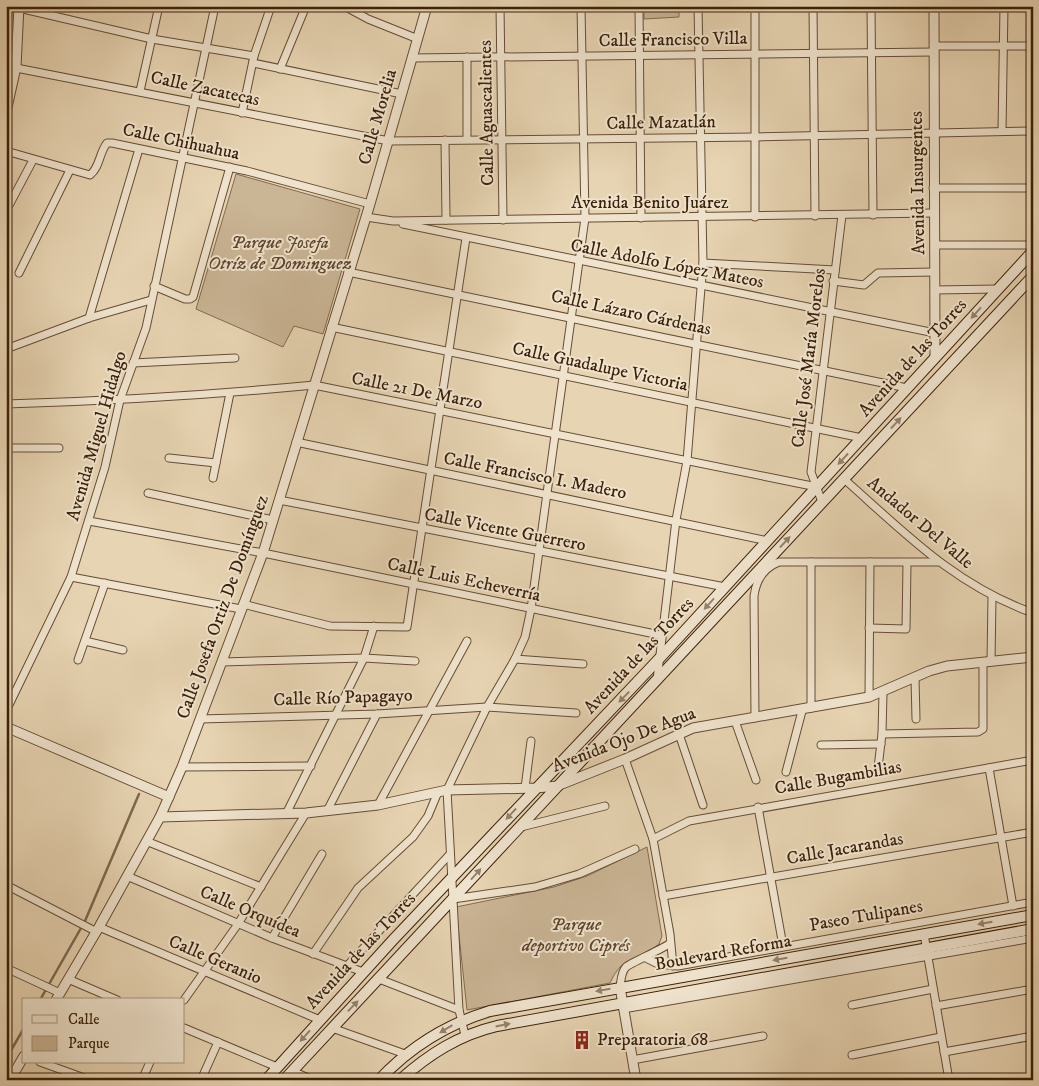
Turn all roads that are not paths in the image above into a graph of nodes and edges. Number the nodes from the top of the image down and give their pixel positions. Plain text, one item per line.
1 (159, 6) edge
2 (215, 6) edge
3 (271, 6) edge
4 (306, 6) edge
5 (344, 6) edge
6 (426, 6) edge
7 (500, 6) edge
8 (582, 6) edge
9 (639, 6) edge
10 (698, 6) edge
11 (755, 6) edge
12 (813, 6) edge
13 (871, 6) edge
14 (934, 6) edge
15 (1004, 6) edge
16 (19, 7) edge
17 (152, 39) junction
18 (418, 39) junction
19 (1003, 46) junction
20 (1033, 46) edge
21 (206, 48) junction
22 (934, 49) junction
23 (813, 53) junction
24 (872, 53) junction
25 (755, 54) junction
26 (699, 55) junction
27 (582, 56) junction
28 (639, 56) junction
29 (467, 57) junction
30 (501, 57) junction
31 (412, 58) junction
32 (253, 59) junction
33 (6, 66) edge
34 (16, 67) junction
35 (280, 69) junction
36 (140, 91) junction
37 (402, 94) junction
38 (194, 101) junction
39 (6, 112) edge
40 (242, 113) junction
41 (1002, 131) junction
42 (1033, 131) edge
43 (934, 132) junction
44 (872, 134) junction
45 (814, 135) junction
46 (702, 137) junction
47 (755, 137) junction
48 (640, 138) junction
49 (502, 139) junction
50 (583, 139) junction
51 (389, 140) junction
52 (445, 140) junction
53 (467, 140) junction
54 (139, 149) junction
55 (6, 151) edge
56 (181, 157) junction
57 (33, 160) junction
58 (230, 167) junction
59 (70, 170) junction
60 (933, 188) junction
61 (1033, 188) edge
62 (370, 204) junction
63 (6, 211) edge
64 (934, 213) junction
65 (842, 215) junction
66 (873, 215) junction
67 (815, 216) junction
68 (366, 217) junction
69 (756, 217) junction
70 (584, 218) junction
71 (641, 218) junction
72 (703, 218) junction
73 (446, 220) junction
74 (503, 220) junction
75 (393, 221) junction
76 (466, 238) junction
77 (935, 245) junction
78 (1033, 245) edge
79 (1033, 251) edge
80 (579, 261) junction
81 (702, 263) junction
82 (834, 270) junction
83 (348, 272) junction
84 (935, 272) junction
85 (19, 273) dead end
86 (1033, 276) edge
87 (833, 281) junction
88 (154, 286) junction
89 (701, 286) junction
90 (935, 290) junction
91 (998, 290) junction
92 (458, 295) junction
93 (151, 300) junction
94 (829, 312) junction
95 (571, 317) junction
96 (89, 318) junction
97 (331, 328) junction
98 (935, 333) junction
99 (697, 343) junction
100 (6, 348) edge
101 (450, 352) junction
102 (235, 358) dead end
103 (935, 358) junction
104 (133, 362) junction
105 (822, 370) junction
106 (563, 375) junction
107 (314, 385) junction
108 (908, 388) junction
109 (230, 393) junction
110 (120, 400) junction
111 (692, 402) junction
112 (6, 404) edge
113 (441, 411) junction
114 (817, 427) junction
115 (555, 434) junction
116 (862, 438) junction
117 (296, 442) junction
118 (6, 448) edge
119 (59, 448) dead end
120 (169, 458) dead end
121 (687, 461) junction
122 (216, 463) junction
123 (431, 470) junction
124 (213, 478) dead end
125 (844, 479) junction
126 (817, 487) junction
127 (148, 493) dead end
128 (547, 494) junction
129 (279, 500) junction
130 (822, 502) junction
131 (273, 520) junction
132 (676, 520) junction
133 (88, 521) junction
134 (422, 530) junction
135 (768, 541) junction
136 (539, 551) junction
137 (263, 553) junction
138 (811, 562) junction
139 (870, 562) junction
140 (938, 562) junction
141 (907, 563) junction
142 (668, 576) junction
143 (71, 577) junction
144 (105, 583) junction
145 (414, 585) junction
146 (725, 587) junction
147 (992, 597) junction
148 (242, 607) junction
149 (531, 609) junction
150 (1033, 613) edge
151 (374, 626) junction
152 (869, 628) junction
153 (660, 635) junction
154 (85, 641) junction
155 (467, 641) dead end
156 (123, 650) dead end
157 (1033, 657) edge
158 (364, 658) junction
159 (515, 659) junction
160 (78, 660) dead end
161 (415, 660) dead end
162 (222, 662) junction
163 (657, 662) junction
164 (987, 662) junction
165 (583, 664) dead end
166 (915, 678) junction
167 (656, 680) junction
168 (883, 693) junction
169 (869, 697) junction
170 (487, 707) junction
171 (807, 709) junction
172 (431, 710) junction
173 (6, 711) edge
174 (576, 713) dead end
175 (338, 714) junction
176 (377, 714) junction
177 (755, 718) junction
178 (200, 719) junction
179 (916, 719) dead end
180 (735, 721) junction
181 (6, 727) edge
182 (679, 734) junction
183 (882, 734) junction
184 (531, 741) dead end
185 (821, 744) dead end
186 (881, 744) junction
187 (625, 759) junction
188 (1033, 760) edge
189 (312, 766) junction
190 (182, 767) junction
191 (878, 768) dead end
192 (989, 768) junction
193 (786, 772) dead end
194 (756, 780) dead end
195 (557, 786) junction
196 (531, 788) junction
197 (442, 791) junction
198 (169, 797) junction
199 (378, 805) junction
200 (703, 805) dead end
201 (605, 806) dead end
202 (758, 808) junction
203 (327, 811) junction
204 (306, 813) junction
205 (286, 814) junction
206 (160, 817) junction
207 (518, 828) junction
208 (1033, 832) edge
209 (1001, 837) junction
210 (653, 839) junction
211 (146, 842) junction
212 (635, 849) dead end
213 (322, 854) dead end
214 (450, 854) junction
215 (127, 876) junction
216 (771, 877) junction
217 (451, 879) junction
218 (6, 885) edge
219 (261, 887) junction
220 (663, 896) junction
221 (453, 899) junction
222 (1033, 902) edge
223 (1013, 906) junction
224 (1033, 915) edge
225 (238, 924) junction
226 (1033, 929) edge
227 (98, 930) junction
228 (924, 934) junction
229 (272, 938) junction
230 (1033, 938) edge
231 (669, 944) junction
232 (783, 946) junction
233 (927, 952) junction
234 (313, 954) junction
235 (646, 958) junction
236 (673, 966) junction
237 (346, 967) junction
238 (6, 968) edge
239 (203, 971) junction
240 (363, 972) junction
241 (68, 979) junction
242 (379, 979) junction
243 (620, 987) junction
244 (933, 989) junction
245 (1033, 989) edge
246 (57, 994) edge
247 (112, 998) edge
248 (185, 998) edge
249 (852, 1005) dead end
250 (622, 1006) junction
251 (936, 1006) junction
252 (460, 1015) junction
253 (320, 1020) junction
254 (185, 1028) edge
255 (332, 1028) junction
256 (465, 1035) junction
257 (763, 1036) dead end
258 (1033, 1036) edge
259 (942, 1037) junction
260 (218, 1042) junction
261 (944, 1052) junction
262 (405, 1054) junction
263 (852, 1055) dead end
264 (22, 1059) edge
265 (632, 1060) junction
266 (45, 1064) edge
267 (149, 1064) edge
268 (277, 1067) junction
269 (292, 1071) junction
270 (80, 1078) edge
271 (10, 1080) edge
272 (90, 1080) edge
273 (142, 1080) edge
274 (201, 1080) edge
275 (266, 1080) edge
276 (284, 1080) edge
277 (313, 1080) edge
278 (379, 1080) edge
279 (400, 1080) edge
280 (636, 1080) edge
281 (949, 1080) edge

1 - 17 street
2 - 21 street, Avenida Miguel Hidalgo
3 - 32 street
4 - 35 street
5 - 18 street
6 - 18 street, Calle Morelia
7 - 30 street, Calle Aguascalientes
8 - 27 street
9 - 28 street
10 - 26 street
11 - 25 street
12 - 23 street
13 - 24 street
14 - 22 street, Avenida Insurgentes
15 - 19 street
16 - 17 street
16 - 34 street
17 - 21 street
17 - 36 street
18 - 31 street, Calle Morelia
19 - 20 street, Calle Francisco Villa
19 - 22 street, Calle Francisco Villa
19 - 41 street
21 - 32 street
21 - 38 street, Avenida Miguel Hidalgo
22 - 24 street, Calle Francisco Villa
22 - 43 street, Avenida Insurgentes
23 - 24 street, Calle Francisco Villa
23 - 25 street, Calle Francisco Villa
23 - 45 street
24 - 44 street
25 - 26 street, Calle Francisco Villa
25 - 47 street
26 - 28 street, Calle Francisco Villa
26 - 46 street
27 - 28 street, Calle Francisco Villa
27 - 30 street, Calle Francisco Villa
27 - 50 street
28 - 48 street
29 - 30 street, Calle Francisco Villa
29 - 31 street, Calle Francisco Villa
29 - 53 street
30 - 49 street, Calle Aguascalientes
31 - 37 street, Calle Morelia
32 - 35 street
32 - 40 street
33 - 34 street, Calle Zacatecas
34 - 36 street, Calle Zacatecas
34 - 39 street
35 - 37 street
36 - 38 street, Calle Zacatecas
37 - 51 street, Calle Morelia
38 - 40 street, Calle Zacatecas
38 - 56 street, Avenida Miguel Hidalgo
40 - 51 street, Calle Zacatecas
41 - 42 street, Calle Mazatlán
41 - 43 street, Calle Mazatlán
43 - 44 street, Calle Mazatlán
43 - 60 street, Avenida Insurgentes
44 - 45 street, Calle Mazatlán
44 - 66 street
45 - 47 street, Calle Mazatlán
45 - 67 street
46 - 47 street, Calle Mazatlán
46 - 48 street, Calle Mazatlán
46 - 72 street
47 - 69 street
48 - 50 street, Calle Mazatlán
48 - 71 street
49 - 50 street, Calle Mazatlán
49 - 53 street, Calle Mazatlán
49 - 74 street, Calle Aguascalientes
50 - 70 street
51 - 52 street, Calle Mazatlán
51 - 62 street, Calle Morelia
52 - 53 street, Calle Mazatlán
52 - 73 street
54 - 56 street, Calle Chihuahua
54 - 59 street, Calle Chihuahua
54 - 96 street
55 - 57 street, Calle Chihuahua
56 - 58 street, Calle Chihuahua
56 - 88 street, Avenida Miguel Hidalgo
57 - 59 street, Calle Chihuahua
57 - 63 street
58 - 62 street, Calle Chihuahua
58 - 88 street
59 - 85 street
60 - 61 street
60 - 64 street, Avenida Insurgentes
62 - 68 street, Calle Josefa Ortiz De Domínguez
64 - 66 street, Avenida Benito Juárez
64 - 77 street, Avenida Insurgentes
65 - 66 street, Avenida Benito Juárez
65 - 67 street, Avenida Benito Juárez
65 - 82 street, Calle José María Morelos
67 - 69 street, Avenida Benito Juárez
68 - 75 street, Avenida Benito Juárez
68 - 83 street, Calle Josefa Ortiz De Domínguez
69 - 72 street, Avenida Benito Juárez
70 - 71 street, Avenida Benito Juárez
70 - 74 street, Avenida Benito Juárez
70 - 80 street
71 - 72 street, Avenida Benito Juárez
72 - 81 street
73 - 74 street, Avenida Benito Juárez
73 - 75 street, Avenida Benito Juárez
75 - 76 street, Calle Adolfo López Mateos
76 - 80 street, Calle Adolfo López Mateos
76 - 92 street
77 - 78 street
77 - 84 street, Avenida Insurgentes
79 - 91 main road, Avenida de las Torres
80 - 89 street, Calle Adolfo López Mateos
80 - 95 street
81 - 82 street, Calle Adolfo López Mateos
81 - 89 street
82 - 87 street, Calle José María Morelos
83 - 92 street, Calle Lázaro Cárdenas
83 - 97 street, Calle Josefa Ortiz De Domínguez
84 - 87 street
84 - 90 street, Avenida Insurgentes
125 -> 86 main road, Avenida de las Torres
87 - 94 street, Calle José María Morelos
88 - 93 street, Avenida Miguel Hidalgo
89 - 94 street, Calle Adolfo López Mateos
89 - 99 street
90 - 91 street
90 - 98 street, Avenida Insurgentes
91 -> 103 main road, Avenida de las Torres
92 - 95 street, Calle Lázaro Cárdenas
92 - 101 street
93 - 96 street
93 - 104 street, Avenida Miguel Hidalgo
94 - 98 street, Calle Adolfo López Mateos
94 - 105 street, Calle José María Morelos
95 - 99 street, Calle Lázaro Cárdenas
95 - 106 street
96 - 100 street
97 - 101 street, Calle Guadalupe Victoria
97 - 107 street, Calle Josefa Ortiz De Domínguez
98 - 103 street, Avenida Insurgentes
99 - 105 street, Calle Lázaro Cárdenas
99 - 111 street
101 - 106 street, Calle Guadalupe Victoria
101 - 113 street
102 - 104 street
103 - 108 main road, Avenida de las Torres
104 - 110 street, Avenida Miguel Hidalgo
105 - 108 street, Calle Lázaro Cárdenas
105 - 114 street, Calle José María Morelos
106 - 111 street, Calle Guadalupe Victoria
106 - 115 street
107 - 109 street, Calle 21 De Marzo
107 - 113 street, Calle 21 De Marzo
107 - 117 street, Calle Josefa Ortiz De Domínguez
108 - 116 main road, Avenida de las Torres
109 - 110 street, Calle 21 De Marzo
109 - 122 street
110 - 112 street, Calle 21 De Marzo
110 - 133 street, Avenida Miguel Hidalgo
111 - 114 street, Calle Guadalupe Victoria
111 - 121 street
113 - 115 street, Calle 21 De Marzo
113 - 123 street
114 - 116 street, Calle Guadalupe Victoria
114 - 126 street, Calle José María Morelos
115 - 121 street, Calle 21 De Marzo
115 - 128 street
116 -> 126 main road, Avenida de las Torres
117 - 123 street, Calle Francisco I. Madero
117 - 129 street, Calle Josefa Ortiz De Domínguez
118 - 119 street
120 - 122 street
121 - 126 street, Calle 21 De Marzo
121 - 132 street
122 - 124 street
123 - 128 street, Calle Francisco I. Madero
123 - 134 street
125 - 130 main road, Avenida de las Torres
125 - 140 street, Andador Del Valle
126 - 130 street, Calle José María Morelos
126 - 135 main road, Avenida de las Torres
127 - 131 street
128 - 132 street, Calle Francisco I. Madero
128 - 136 street
129 - 131 street, Calle Josefa Ortiz De Domínguez
129 - 134 street, Calle Vicente Guerrero
167 -> 130 main road, Avenida de las Torres
131 - 137 street, Calle Josefa Ortiz De Domínguez
132 - 135 street, Calle Francisco I. Madero
132 - 142 street
133 - 137 street, Calle Luis Echeverría
133 - 143 street, Avenida Miguel Hidalgo
134 - 136 street, Calle Vicente Guerrero
134 - 145 street
135 - 146 main road, Avenida de las Torres
136 - 142 street, Calle Vicente Guerrero
136 - 149 street
137 - 145 street, Calle Luis Echeverría
137 - 148 street, Calle Josefa Ortiz De Domínguez
138 - 139 street
138 - 171 street
138 - 177 street
139 - 141 street
139 - 152 street
140 - 141 street
140 - 147 street, Andador Del Valle
141 - 152 street
142 - 146 street, Calle Vicente Guerrero
142 - 153 street
143 - 144 street
143 - 173 street, Avenida Miguel Hidalgo
144 - 148 street
144 - 154 street
145 - 149 street, Calle Luis Echeverría
145 - 151 street
146 -> 163 main road, Avenida de las Torres
147 - 150 street, Andador Del Valle
147 - 164 street
148 - 151 street
148 - 162 street, Calle Josefa Ortiz De Domínguez
149 - 153 street, Calle Luis Echeverría
149 - 159 street
151 - 158 street
152 - 169 street
153 - 163 street
154 - 156 street
154 - 160 street
155 - 172 street
157 - 164 street, Avenida Ojo De Agua
158 - 161 street
158 - 162 street
158 - 175 street
159 - 165 street
159 - 170 street
162 - 178 street, Calle Josefa Ortiz De Domínguez
163 - 167 street
163 -> 196 main road, Avenida de las Torres
164 - 166 street, Avenida Ojo De Agua
164 - 183 street
166 - 168 street, Avenida Ojo De Agua
166 - 179 street
167 - 195 main road, Avenida de las Torres
168 - 169 street, Avenida Ojo De Agua
168 - 183 street
169 - 171 street, Avenida Ojo De Agua
170 - 172 street, Calle Río Papagayo
170 - 174 street, Calle Río Papagayo
170 - 197 street
171 - 177 street, Avenida Ojo De Agua
171 - 193 street
172 - 176 street, Calle Río Papagayo
172 - 199 street
175 - 176 street, Calle Río Papagayo
175 - 178 street, Calle Río Papagayo
175 - 189 street
176 - 203 street
177 - 180 street, Avenida Ojo De Agua
178 - 190 street, Calle Josefa Ortiz De Domínguez
180 - 182 street, Avenida Ojo De Agua
180 - 194 street
181 - 198 street
182 - 187 street, Avenida Ojo De Agua
182 - 200 street
183 - 186 street
184 - 196 street
185 - 186 street
186 - 191 street
187 - 195 street, Avenida Ojo De Agua
187 - 210 street
188 - 192 street, Calle Bugambilias
189 - 190 street
189 - 205 street
190 - 198 street, Calle Josefa Ortiz De Domínguez
192 - 202 street, Calle Bugambilias
192 - 209 street
195 - 196 street, Avenida Ojo De Agua
195 - 207 main road, Avenida de las Torres
196 - 197 street, Avenida Ojo De Agua
196 -> 217 main road, Avenida de las Torres
197 - 199 street, Avenida Ojo De Agua
197 - 214 street
197 - 234 street
198 - 206 street, Calle Josefa Ortiz De Domínguez
199 - 203 street, Avenida Ojo De Agua
201 - 207 street
202 - 210 street, Calle Bugambilias
202 - 216 street
203 - 204 street, Avenida Ojo De Agua
204 - 205 street, Avenida Ojo De Agua
204 - 219 street
205 - 206 street, Avenida Ojo De Agua
206 - 211 street, Calle Josefa Ortiz De Domínguez
221 -> 207 main road, Avenida de las Torres
208 - 209 street, Calle Jacarandas
209 - 216 street, Calle Jacarandas
209 - 223 street
210 - 220 street
211 - 215 street, Calle Josefa Ortiz De Domínguez
211 - 219 street
212 - 221 street
213 - 229 street
214 - 217 street
214 - 237 street
215 - 225 street, Calle Orquídea
215 - 227 street, Calle Josefa Ortiz De Domínguez
216 - 220 street, Calle Jacarandas
216 - 232 street
217 - 221 street
217 - 240 main road, Avenida de las Torres
218 - 227 street
219 - 225 street
220 - 231 street
221 - 242 main road, Avenida de las Torres
221 - 252 street
222 - 223 street, Paseo Tulipanes
223 - 232 street, Paseo Tulipanes
224 -> 228 main road, Boulevard Reforma
225 - 229 street, Calle Orquídea
225 - 239 street
226 - 233 main road, Boulevard Reforma
227 - 239 street, Calle Geranio
227 - 241 street, Calle Josefa Ortiz De Domínguez
228 - 233 street
228 -> 243 main road, Boulevard Reforma
229 - 234 street, Calle Orquídea
230 - 233 street
231 - 235 street
231 - 236 street
232 - 236 street, Paseo Tulipanes
233 - 244 street
233 - 250 main road, Boulevard Reforma
234 - 237 street, Calle Orquídea
235 - 236 street, Paseo Tulipanes
235 - 243 street
237 - 240 street, Calle Orquídea
238 - 246 street
239 - 248 street
239 - 253 street, Calle Geranio
240 - 253 main road, Avenida de las Torres
241 - 246 street, Calle Josefa Ortiz De Domínguez
241 - 247 street
242 - 252 street
255 -> 242 main road, Avenida de las Torres
243 - 250 street
243 -> 252 main road, Boulevard Reforma
244 - 249 street
244 - 251 street
245 - 251 street
256 -> 250 main road, Boulevard Reforma
250 - 265 street
251 - 259 street
252 - 256 street
252 -> 262 main road, Boulevard Reforma
253 -> 268 main road, Avenida de las Torres
254 - 260 street
255 - 262 street
255 - 269 main road, Avenida de las Torres
256 - 279 main road, Boulevard Reforma
257 - 265 street
258 - 261 street
259 - 261 street
259 - 263 street
260 - 268 street
260 - 274 street
261 - 281 street
262 - 278 main road, Boulevard Reforma
264 - 271 street
265 - 280 street
266 - 270 street
267 - 273 street
268 - 275 main road, Avenida de las Torres
269 - 276 main road, Avenida de las Torres
269 - 277 street
270 - 272 street

